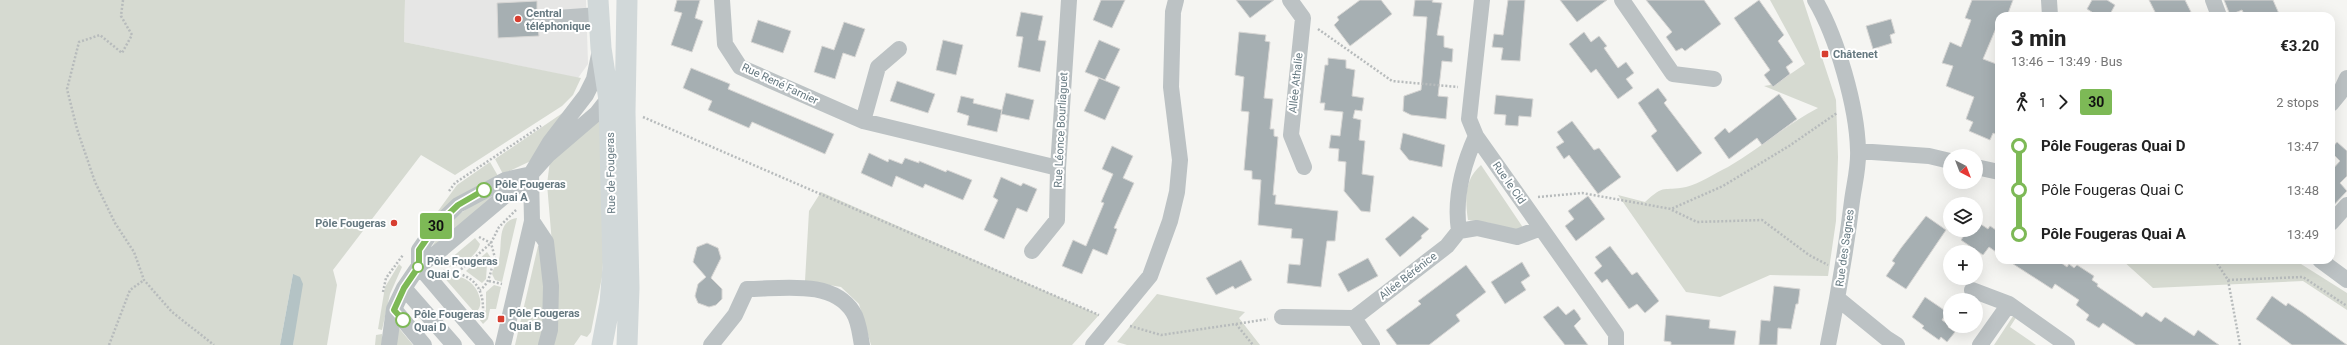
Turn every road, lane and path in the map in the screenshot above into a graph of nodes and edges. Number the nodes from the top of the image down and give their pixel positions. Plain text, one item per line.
1 (123, 0) edge
2 (627, 0) edge
3 (722, 0) edge
4 (1069, 0) edge
5 (1176, 0) edge
6 (1290, 0) edge
7 (1482, 0) edge
8 (1622, 0) edge
9 (1815, 0) edge
10 (2049, 0) edge
11 (2214, 0) edge
12 (599, 7) edge
13 (2050, 12) edge
14 (2218, 12) edge
15 (1303, 18) junction
16 (543, 19) dead end
17 (601, 48) junction
18 (900, 49) dead end
19 (627, 63) junction
20 (2347, 78) edge
21 (1714, 79) dead end
22 (1472, 88) junction
23 (2335, 99) edge
24 (609, 100) junction
25 (1852, 103) junction
26 (639, 115) dead end
27 (863, 121) junction
28 (1476, 136) junction
29 (1858, 151) junction
30 (1943, 159) edge
31 (1304, 167) dead end
32 (1058, 168) junction
33 (1983, 169) edge
34 (1995, 171) edge
35 (531, 174) junction
36 (1520, 199) junction
37 (2347, 204) edge
38 (520, 207) dead end
39 (1671, 209) junction
40 (2335, 218) edge
41 (532, 221) junction
42 (1541, 228) junction
43 (1459, 231) junction
44 (475, 234) dead end
45 (491, 243) junction
46 (1032, 251) dead end
47 (2217, 264) edge
48 (2325, 264) edge
49 (419, 266) junction
50 (435, 270) dead end
51 (458, 272) junction
52 (1843, 273) junction
53 (144, 280) junction
54 (2228, 280) junction
55 (2347, 280) edge
56 (489, 281) junction
57 (506, 285) dead end
58 (404, 288) junction
59 (480, 290) junction
60 (1972, 290) dead end
61 (1837, 298) junction
62 (2009, 304) junction
63 (2347, 306) edge
64 (394, 310) junction
65 (1282, 317) joint
66 (1354, 318) junction
67 (476, 320) dead end
68 (1114, 322) junction
69 (1236, 324) junction
70 (1885, 343) edge
71 (109, 345) edge
72 (214, 345) edge
73 (389, 345) edge
74 (424, 345) edge
75 (454, 345) edge
76 (486, 345) edge
77 (504, 345) edge
78 (546, 345) edge
79 (602, 345) edge
80 (627, 345) edge
81 (711, 345) edge
82 (862, 345) edge
83 (1093, 345) edge
84 (1253, 345) edge
85 (1372, 345) edge
86 (1616, 345) edge
87 (1828, 345) edge
88 (1980, 345) edge
89 (2067, 345) edge
90 (2240, 345) edge

1 - 53 path
2 - 19 main road, Rue de Fougeras
3 - 27 street, Rue René Farnier
4 - 32 street, Rue Léonce Bourliaguet
5 - 68 street
6 - 15 street
7 - 22 street, Rue le Cid
8 - 21 street
9 - 25 street, Rue des Sagnes
10 - 13 street
11 - 14 street
12 - 16 street
12 - 17 main road, Rue de Fougeras
15 - 22 path
15 - 31 street, Allée Athalie
17 - 24 main road, Rue de Fougeras
17 - 35 street
18 - 27 street
19 - 24 street
19 - 80 main road, Rue de Fougeras
20 - 23 street
22 - 28 street, Rue le Cid
24 - 35 street
24 - 79 main road, Rue de Fougeras
25 - 29 street, Rue des Sagnes
25 - 39 path
26 - 68 path
27 - 32 street, Rue René Farnier
28 - 36 street, Rue le Cid
28 - 43 street
29 - 30 street
29 - 52 street, Rue des Sagnes
32 - 46 street, Rue Léonce Bourliaguet
33 - 34 street
35 - 41 street
35 - 49 street
35 - 49 street
36 - 39 path
36 - 42 street, Rue le Cid
37 - 40 street
38 - 45 path
39 - 52 path
41 - 77 street
41 - 78 street
42 - 43 street
42 - 86 street, Rue le Cid
43 - 66 street, Allée Bérénice
44 - 45 path
45 - 51 path
45 - 56 path
47 - 54 path
48 - 55 street
49 - 58 street
49 - 76 street
50 - 51 path
51 - 59 path
52 - 61 street, Rue des Sagnes
53 - 71 path
53 - 72 path
54 - 63 path
54 - 90 path
56 - 57 path
56 - 59 path
58 - 64 street
58 - 75 street
59 - 67 path
60 - 62 street
61 - 70 street
61 - 87 street, Rue des Sagnes
62 - 88 street
62 - 89 street
64 - 73 street
64 - 74 street
65 - 66 street
65 - 69 path
66 - 85 street
68 - 69 path
68 - 83 street
69 - 84 path
81 - 82 street

